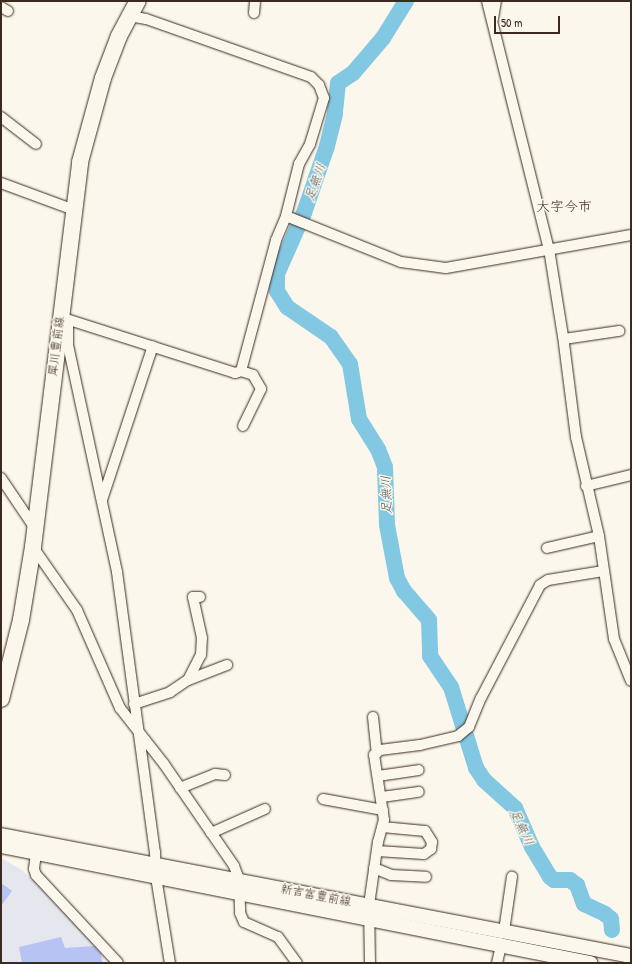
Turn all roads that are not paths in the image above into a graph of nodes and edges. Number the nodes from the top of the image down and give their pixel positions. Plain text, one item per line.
1 (138, 1) edge
2 (255, 1) edge
3 (487, 1) edge
4 (496, 1) edge
5 (254, 13) dead end
6 (130, 16) junction
7 (492, 22) junction
8 (1, 117) edge
9 (36, 144) dead end
10 (1, 183) edge
11 (74, 210) junction
12 (286, 216) junction
13 (631, 235) edge
14 (549, 249) junction
15 (64, 319) junction
16 (620, 331) dead end
17 (564, 339) junction
18 (153, 346) junction
19 (241, 371) junction
20 (243, 426) dead end
21 (631, 475) edge
22 (1, 478) edge
23 (586, 486) junction
24 (102, 501) junction
25 (34, 527) junction
26 (599, 536) junction
27 (33, 546) junction
28 (547, 548) dead end
29 (603, 571) junction
30 (200, 597) dead end
31 (227, 665) dead end
32 (188, 680) junction
33 (631, 681) edge
34 (1, 699) edge
35 (134, 704) junction
36 (373, 717) dead end
37 (138, 730) junction
38 (377, 753) junction
39 (419, 770) dead end
40 (225, 775) dead end
41 (378, 776) junction
42 (180, 788) junction
43 (419, 792) dead end
44 (382, 797) junction
45 (323, 798) dead end
46 (265, 809) dead end
47 (383, 810) junction
48 (382, 827) junction
49 (211, 833) junction
50 (1, 835) edge
51 (1, 846) edge
52 (377, 850) junction
53 (36, 854) junction
54 (374, 868) junction
55 (156, 870) junction
56 (426, 877) dead end
57 (512, 877) dead end
58 (239, 886) junction
59 (369, 911) junction
60 (502, 938) junction
61 (631, 956) edge
62 (631, 960) edge
63 (118, 963) edge
64 (170, 963) edge
65 (296, 963) edge
66 (370, 963) edge
67 (496, 963) edge
68 (590, 963) edge
69 (629, 963) edge

1 - 6 main road, 犀川豊前線
2 - 5 street
3 - 7 street
4 - 7 street
6 - 11 main road, 犀川豊前線
6 - 12 street
7 - 14 street
8 - 9 street
10 - 11 street
11 - 15 main road, 犀川豊前線
12 - 14 street
12 - 19 street
13 - 14 street
14 - 17 street
15 - 18 street
15 - 24 street
15 - 25 main road, 犀川豊前線
16 - 17 street
17 - 23 street
18 - 19 street
18 - 24 street
19 - 20 street
21 - 23 street
22 - 25 street
23 - 26 street
24 - 35 street
25 - 27 main road, 犀川豊前線
26 - 28 street
26 - 29 street
27 - 34 main road, 犀川豊前線
27 - 37 street
29 - 33 street
29 - 38 street
30 - 32 street
31 - 32 street
32 - 35 street
35 - 37 street
36 - 38 street
37 - 42 street
37 - 55 street
38 - 41 street
39 - 41 street
40 - 42 street
41 - 44 street
42 - 49 street
43 - 44 street
44 - 47 street
45 - 47 street
46 - 49 street
47 - 48 street
48 - 52 street
48 - 52 street
49 - 58 street
50 - 55 main road, 新吉富豊前線
51 - 53 main road, 新吉富豊前線
52 - 54 street
53 - 55 main road, 新吉富豊前線
53 - 63 street
54 - 56 street
54 - 59 street
55 - 58 main road, 新吉富豊前線
55 - 64 street
57 - 60 street
58 - 59 main road, 新吉富豊前線
58 - 65 street
59 - 60 main road, 新吉富豊前線
59 - 66 street
60 - 61 main road, 新吉富豊前線
60 - 67 street
60 - 68 main road, 新吉富豊前線
62 - 69 main road

